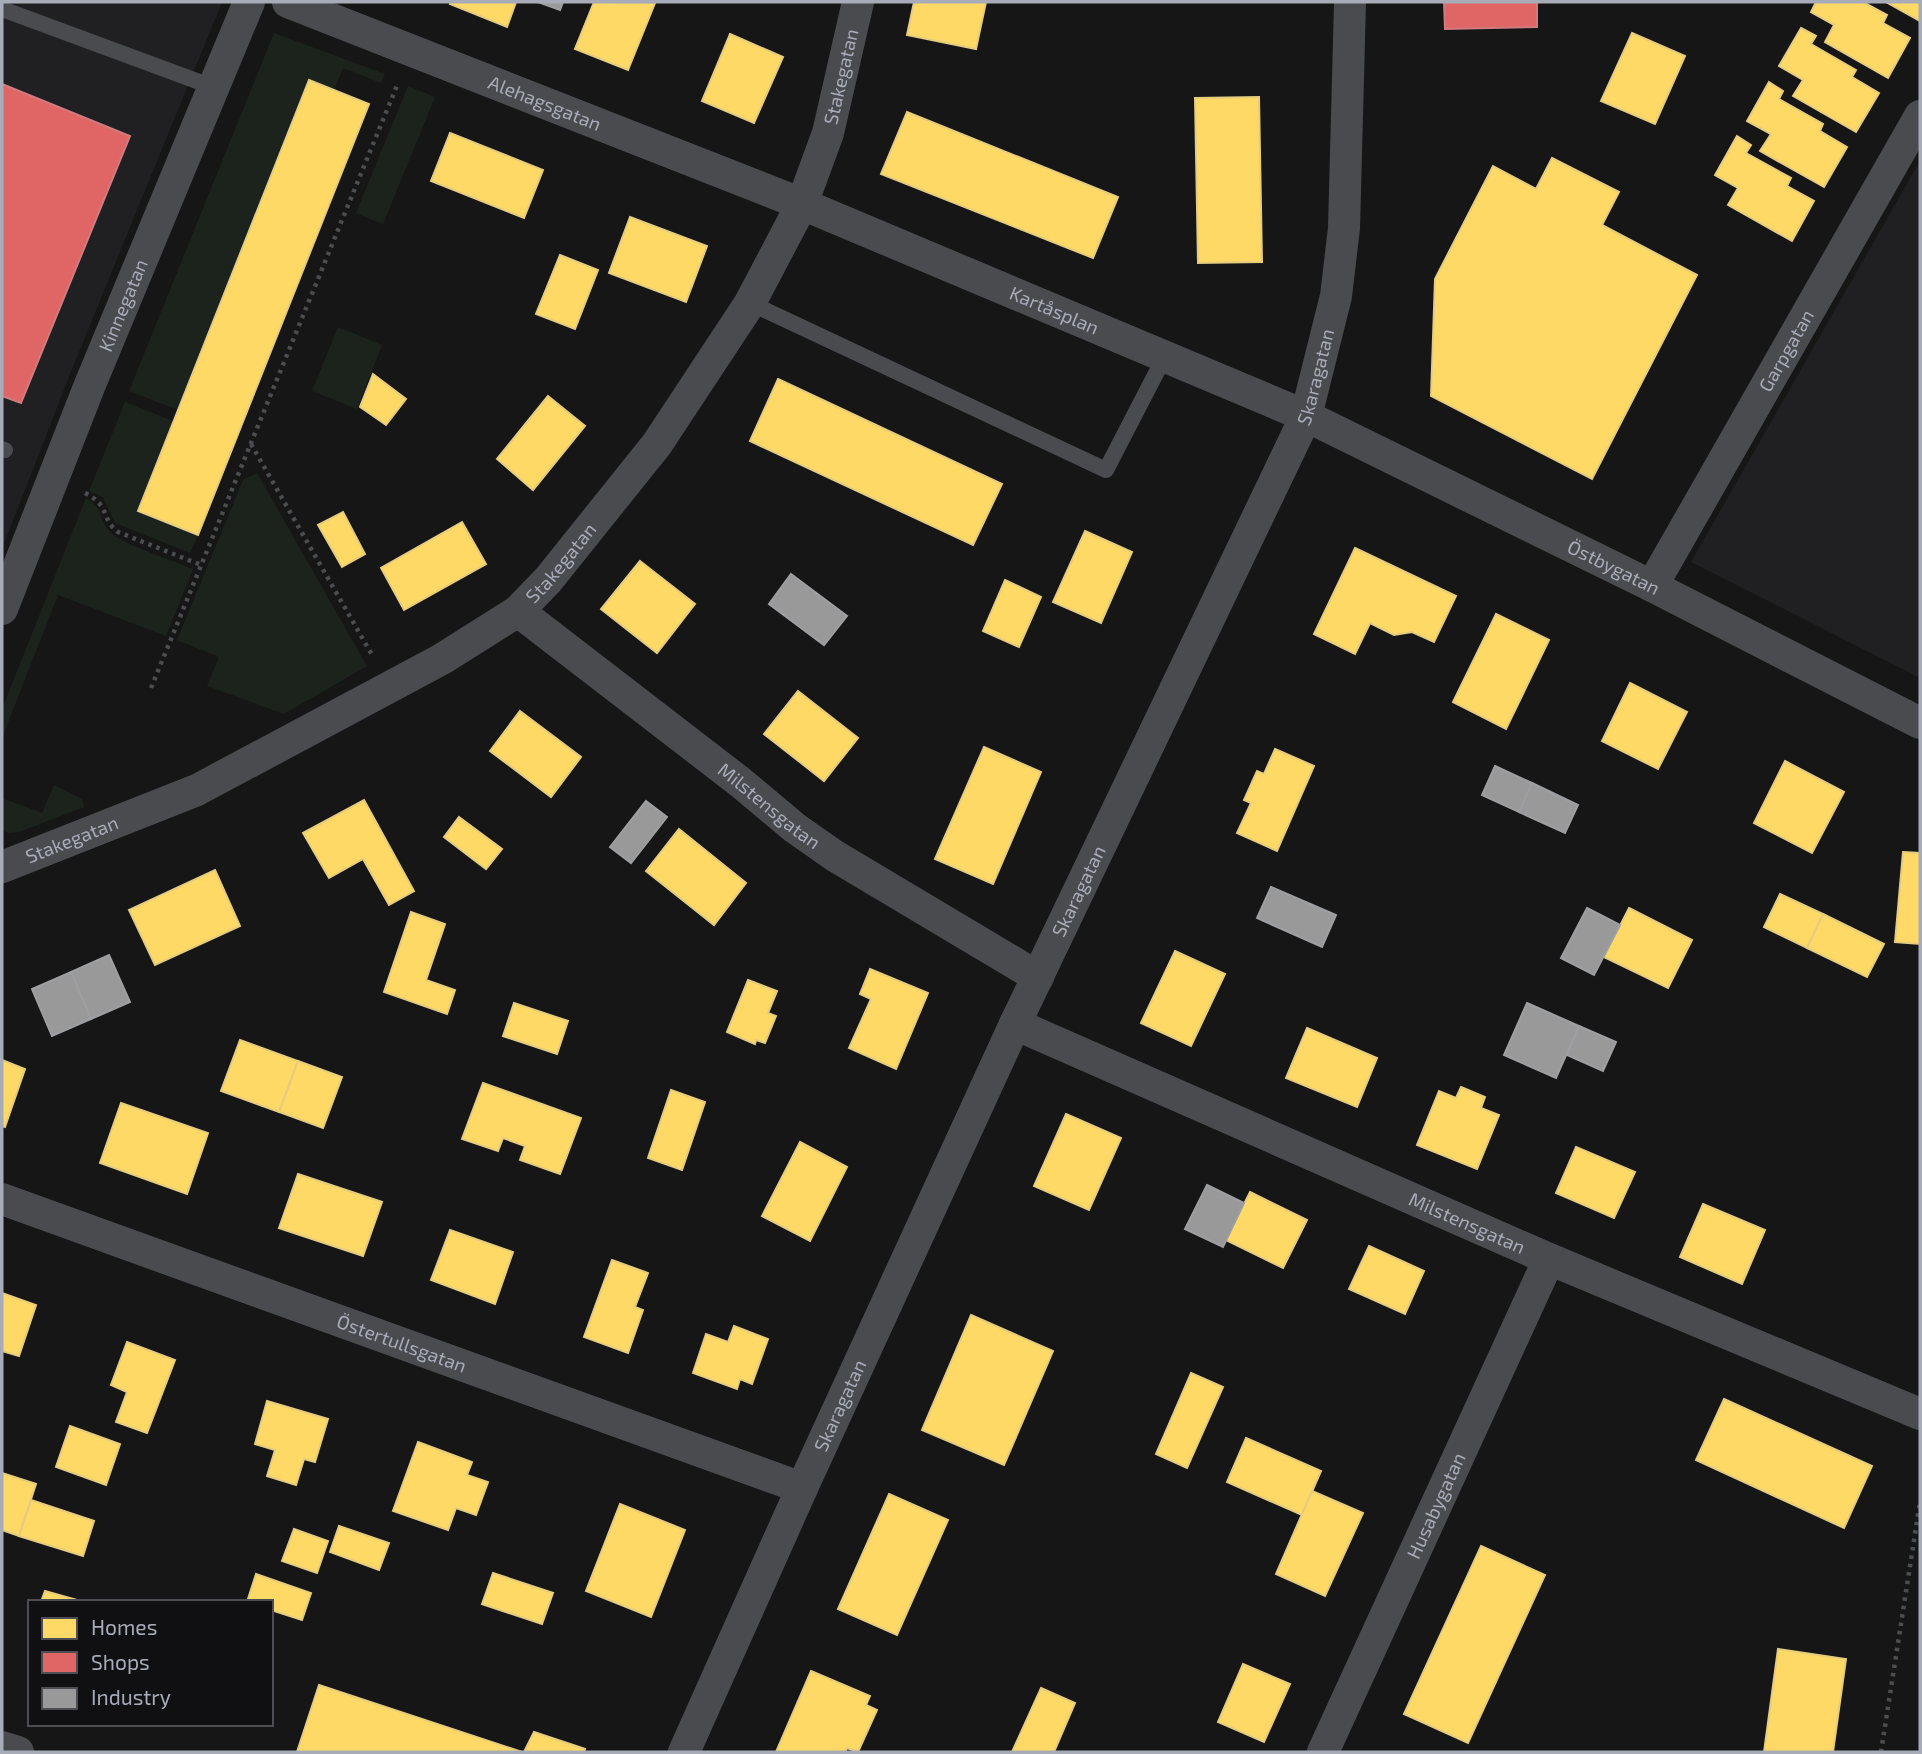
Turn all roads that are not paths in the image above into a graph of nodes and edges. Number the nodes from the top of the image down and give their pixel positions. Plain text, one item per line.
1 (249, 2) edge
2 (288, 2) edge
3 (858, 2) edge
4 (1350, 2) edge
5 (2, 9) edge
6 (213, 87) junction
7 (1920, 116) edge
8 (802, 204) junction
9 (750, 303) junction
10 (1165, 356) junction
11 (1306, 416) junction
12 (1652, 586) junction
13 (2, 609) edge
14 (518, 611) junction
15 (1920, 723) edge
16 (2, 867) edge
17 (1038, 977) junction
18 (1015, 1024) junction
19 (2, 1199) edge
20 (1549, 1259) junction
21 (1920, 1414) edge
22 (802, 1488) junction
23 (2, 1747) edge
24 (18, 1752) edge
25 (684, 1752) edge
26 (1323, 1752) edge

1 - 6 street, Kinnegatan
2 - 8 street, Alehagsgatan
3 - 8 street, Stakegatan
4 - 11 street, Skaragatan
5 - 6 lane
6 - 13 street, Kinnegatan
7 - 12 street, Garpgatan
8 - 9 street, Stakegatan
8 - 10 street, Kartåsplan
9 - 10 lane
9 - 14 street, Stakegatan
10 - 11 street, Kartåsplan
11 - 12 street, Östbygatan
11 - 17 street, Skaragatan
12 - 15 street, Östbygatan
14 - 16 street, Stakegatan
14 - 17 street, Milstensgatan
17 - 18 street, Skaragatan
18 - 20 street, Milstensgatan
18 - 22 street, Skaragatan
19 - 22 street, Östertullsgatan
20 - 21 street, Milstensgatan
20 - 26 street, Husabygatan
22 - 25 street, Skaragatan
23 - 24 street

